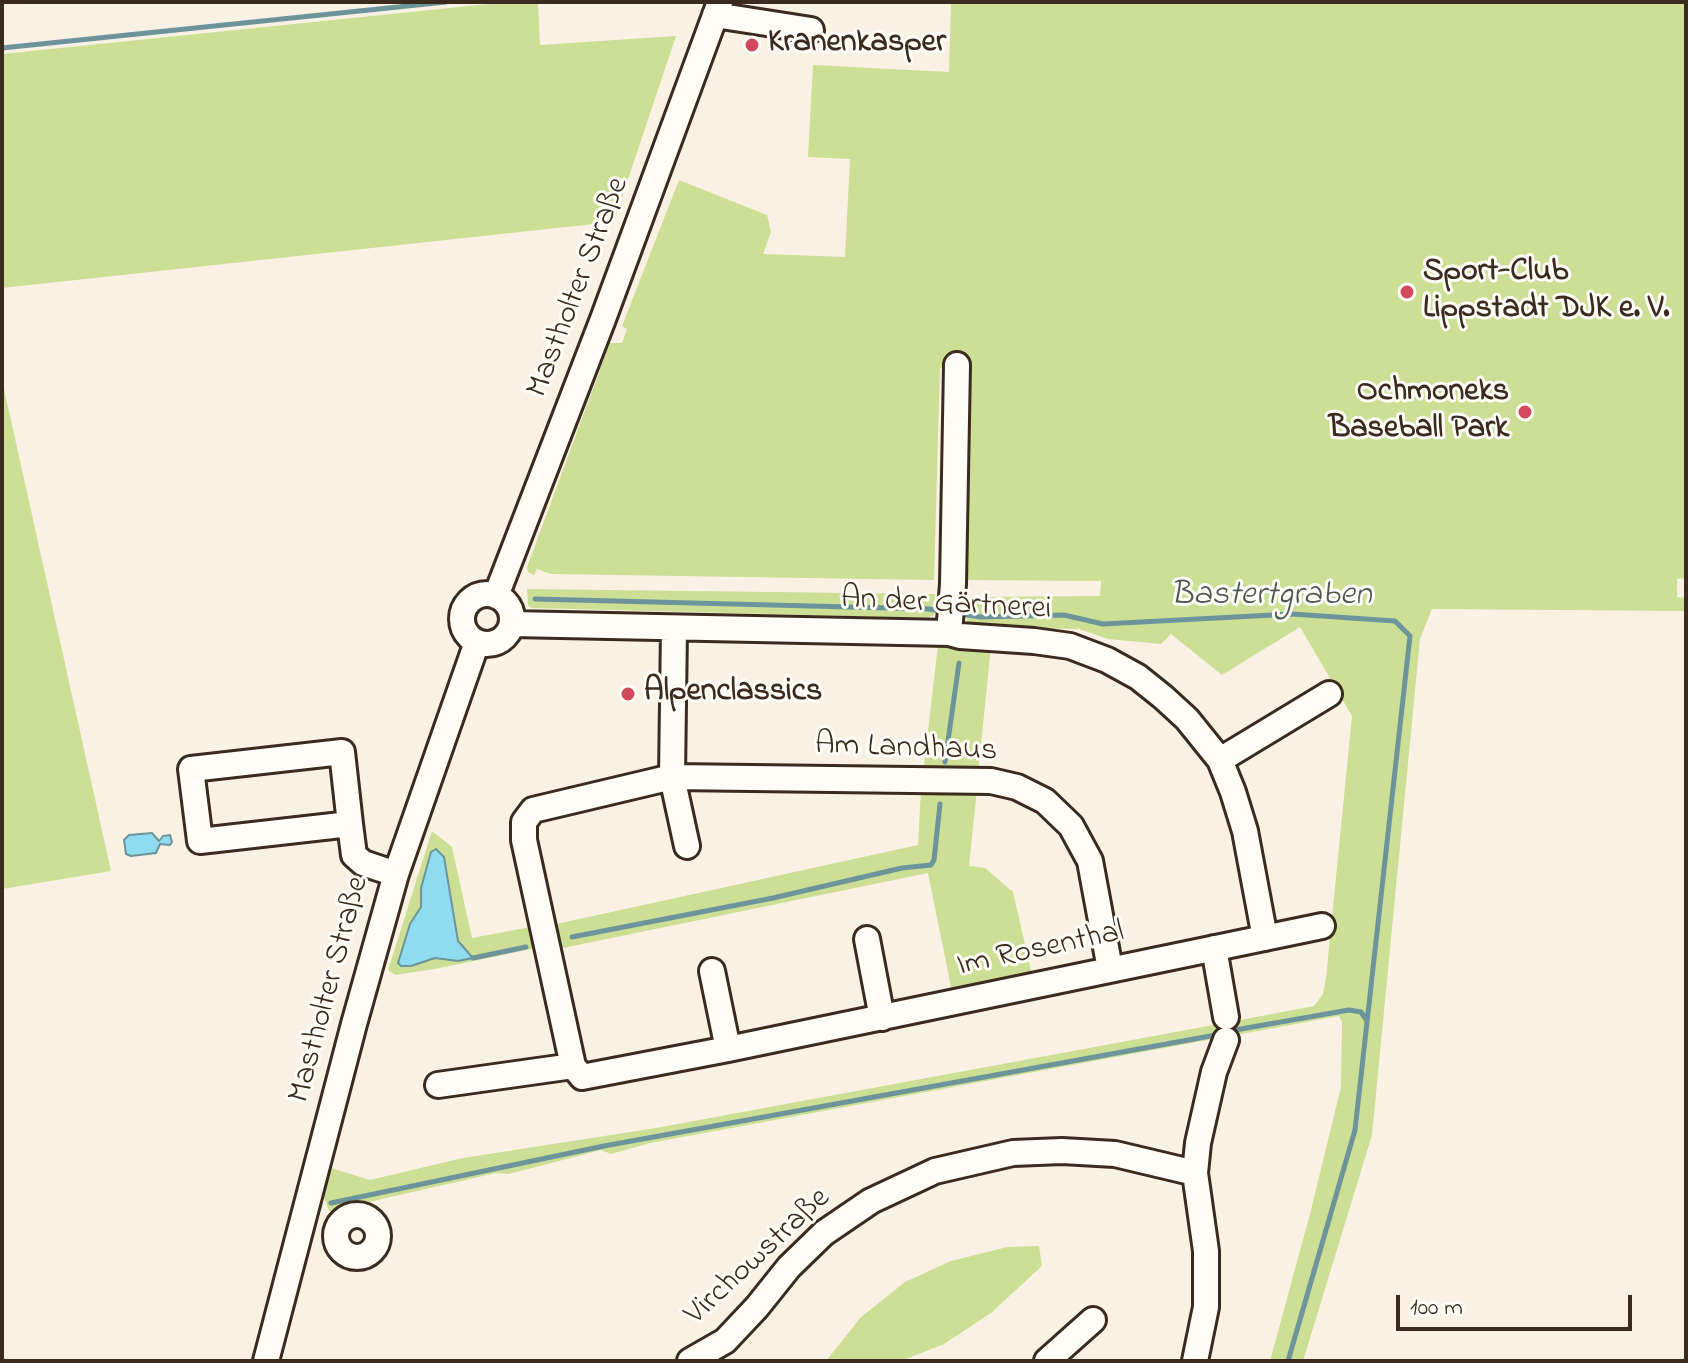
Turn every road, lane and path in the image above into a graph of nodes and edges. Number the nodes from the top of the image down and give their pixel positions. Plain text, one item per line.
1 (718, 9) edge
2 (811, 30) dead end
3 (957, 365) dead end
4 (496, 596) junction
5 (950, 619) junction
6 (512, 624) junction
7 (674, 628) junction
8 (477, 642) junction
9 (1329, 694) dead end
10 (1220, 760) junction
11 (672, 777) junction
12 (350, 824) junction
13 (687, 846) dead end
14 (396, 874) junction
15 (1322, 926) dead end
16 (1265, 938) junction
17 (867, 939) dead end
18 (1214, 948) junction
19 (1110, 969) junction
20 (712, 971) dead end
21 (882, 1018) junction
22 (728, 1049) junction
23 (573, 1066) junction
24 (438, 1085) dead end
25 (1195, 1173) junction
26 (303, 1219) junction
27 (336, 1231) dead end
28 (1093, 1320) dead end
29 (266, 1361) edge
30 (690, 1361) edge
31 (1047, 1361) edge
32 (1195, 1361) edge

1 - 2 street
1 - 4 street, Mastholter Straße
3 - 5 street
4 - 6 street
4 - 8 street
5 - 7 street, An der Gärtnerei
5 - 10 street, An der Gärtnerei
6 - 7 street, An der Gärtnerei
6 - 8 street
7 - 11 street
8 - 14 street, Mastholter Straße
9 - 10 street
10 - 16 street, An der Gärtnerei
11 - 13 street
11 - 19 street, Am Landhaus
11 - 23 street, Am Landhaus
12 - 12 street
12 - 14 street
14 - 26 street, Mastholter Straße
15 - 16 street, Im Rosenthal
16 - 18 street, Im Rosenthal
17 - 21 street
18 - 19 street, Im Rosenthal
18 - 25 street
19 - 21 street, Im Rosenthal
20 - 22 street
21 - 22 street, Im Rosenthal
22 - 23 street, Im Rosenthal
23 - 24 street, Im Rosenthal
25 - 30 street, Virchowstraße
25 - 32 street
26 - 27 street
26 - 29 street, Mastholter Straße
28 - 31 street

